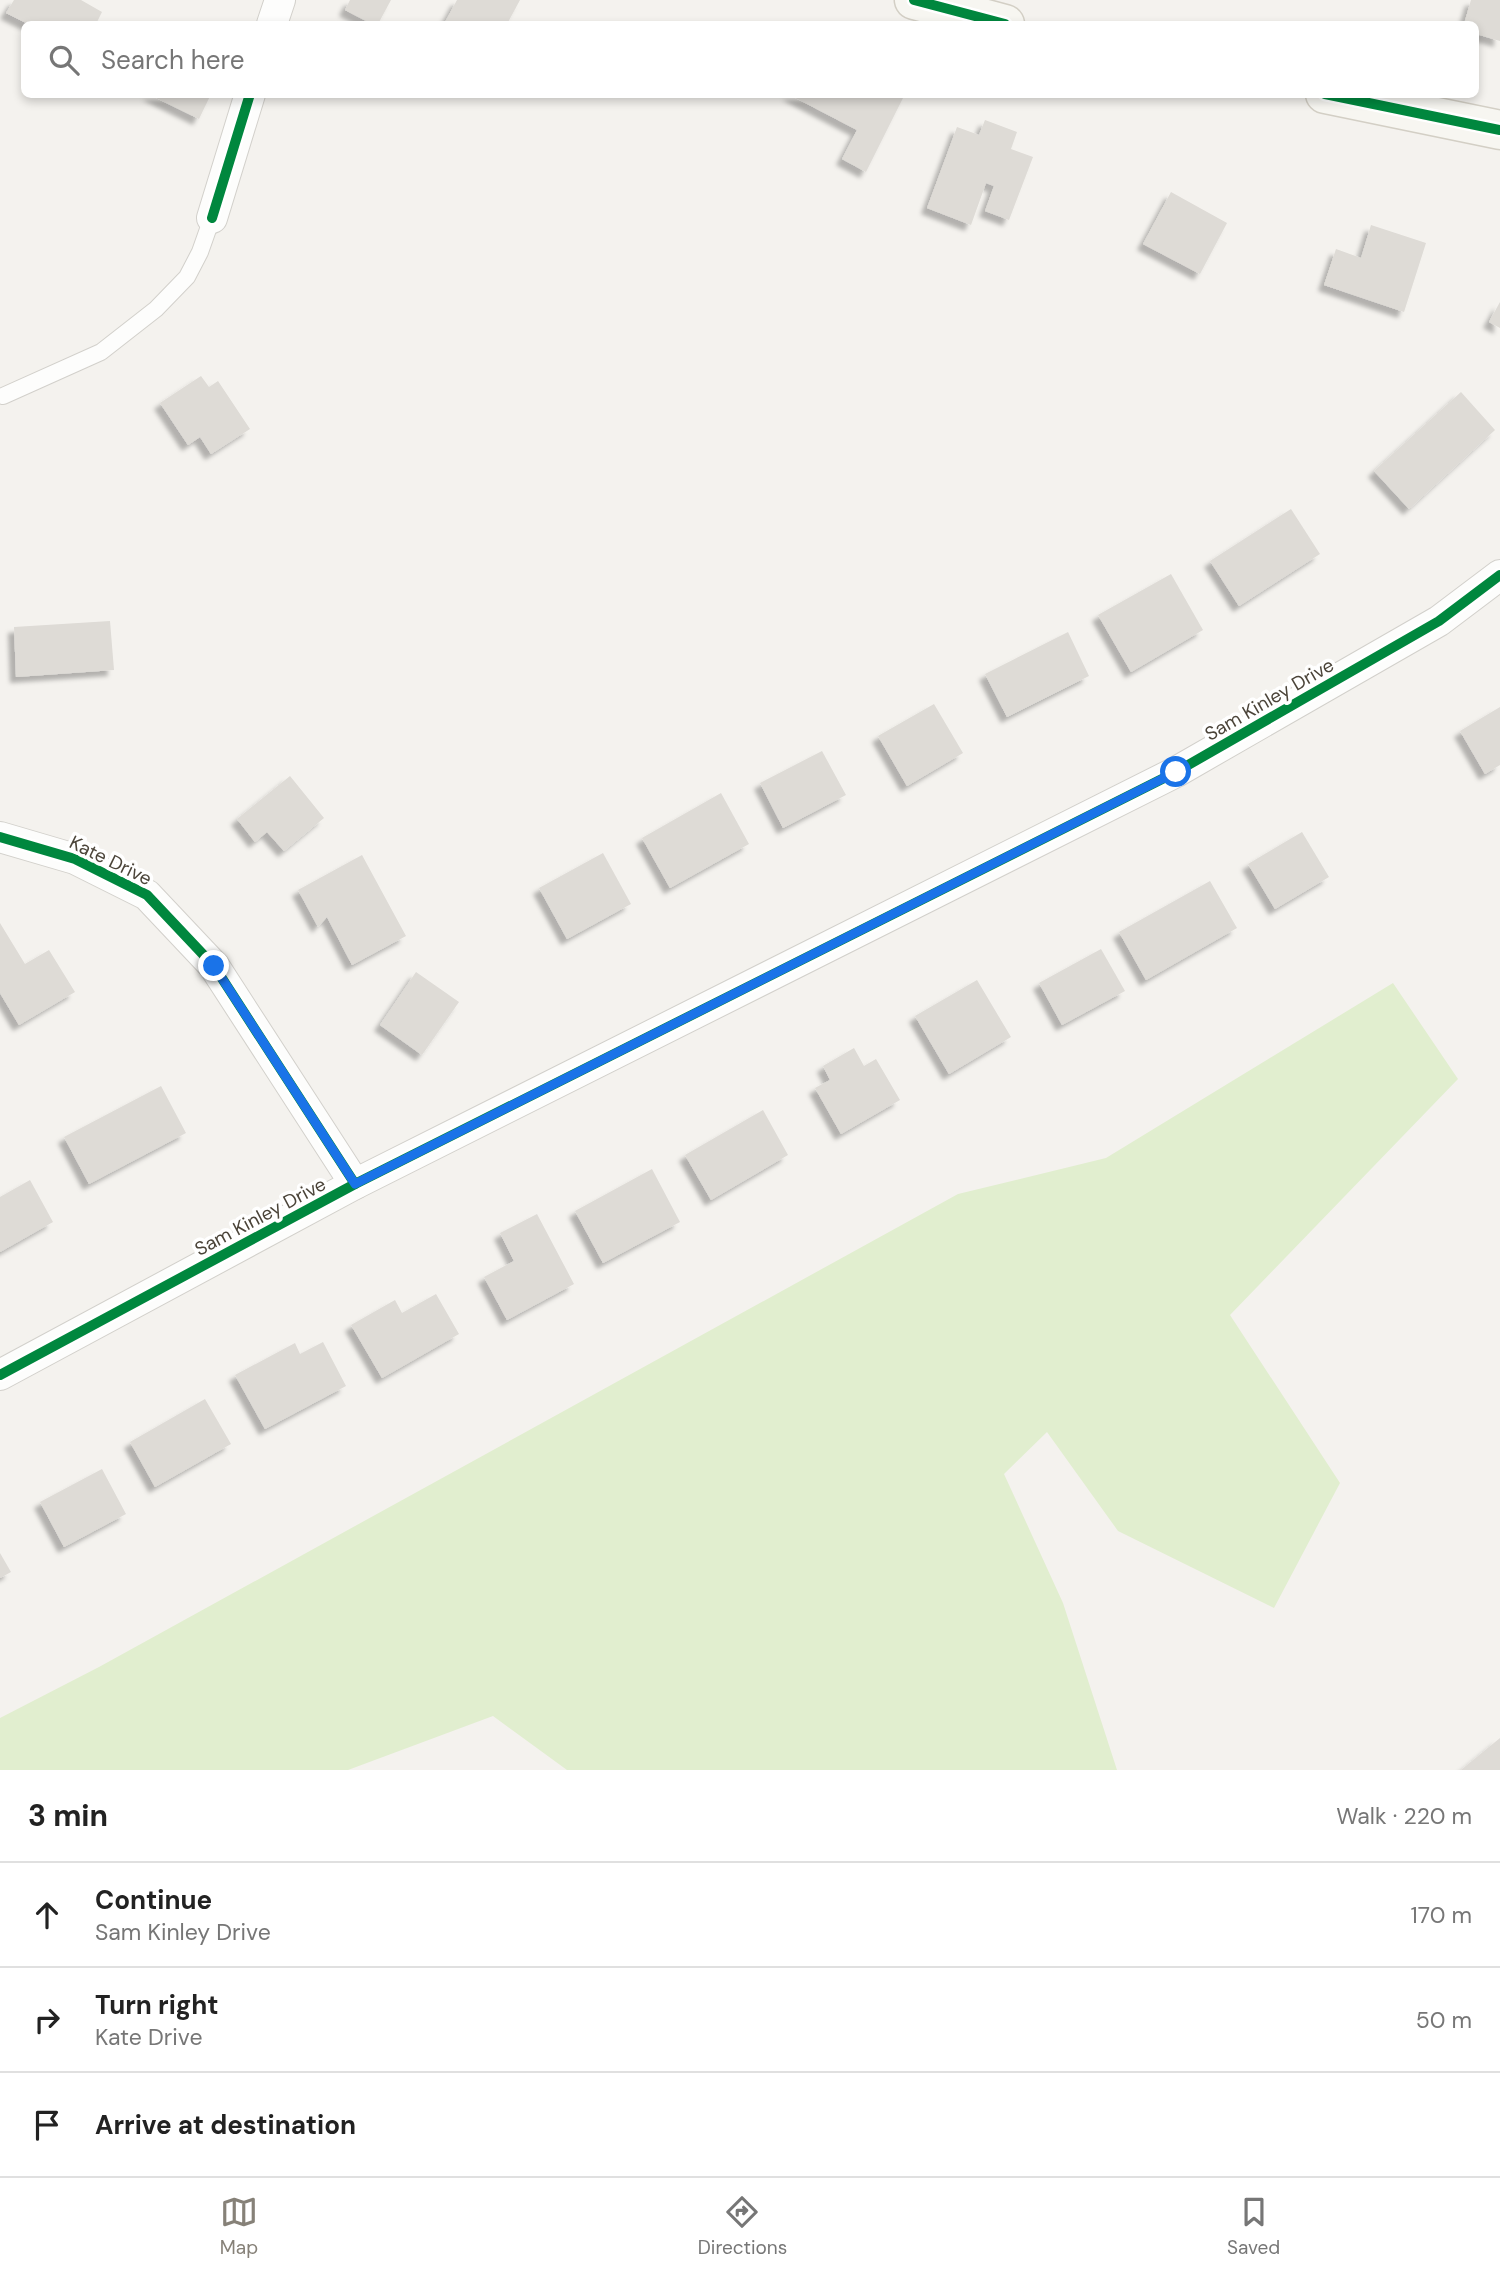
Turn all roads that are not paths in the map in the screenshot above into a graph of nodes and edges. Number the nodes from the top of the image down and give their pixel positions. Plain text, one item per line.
1 (280, 0) edge
2 (927, 2) edge
3 (273, 21) edge
4 (994, 21) edge
5 (249, 98) edge
6 (1344, 98) edge
7 (1500, 130) edge
8 (212, 218) joint
9 (3, 396) dead end
10 (1500, 575) edge
11 (0, 837) edge
12 (355, 1184) junction
13 (0, 1375) edge

1 - 3 street
2 - 4 street
5 - 8 street
6 - 7 street
8 - 9 lane
10 - 12 street, Sam Kinley Drive
11 - 12 street, Kate Drive
12 - 13 street, Sam Kinley Drive

